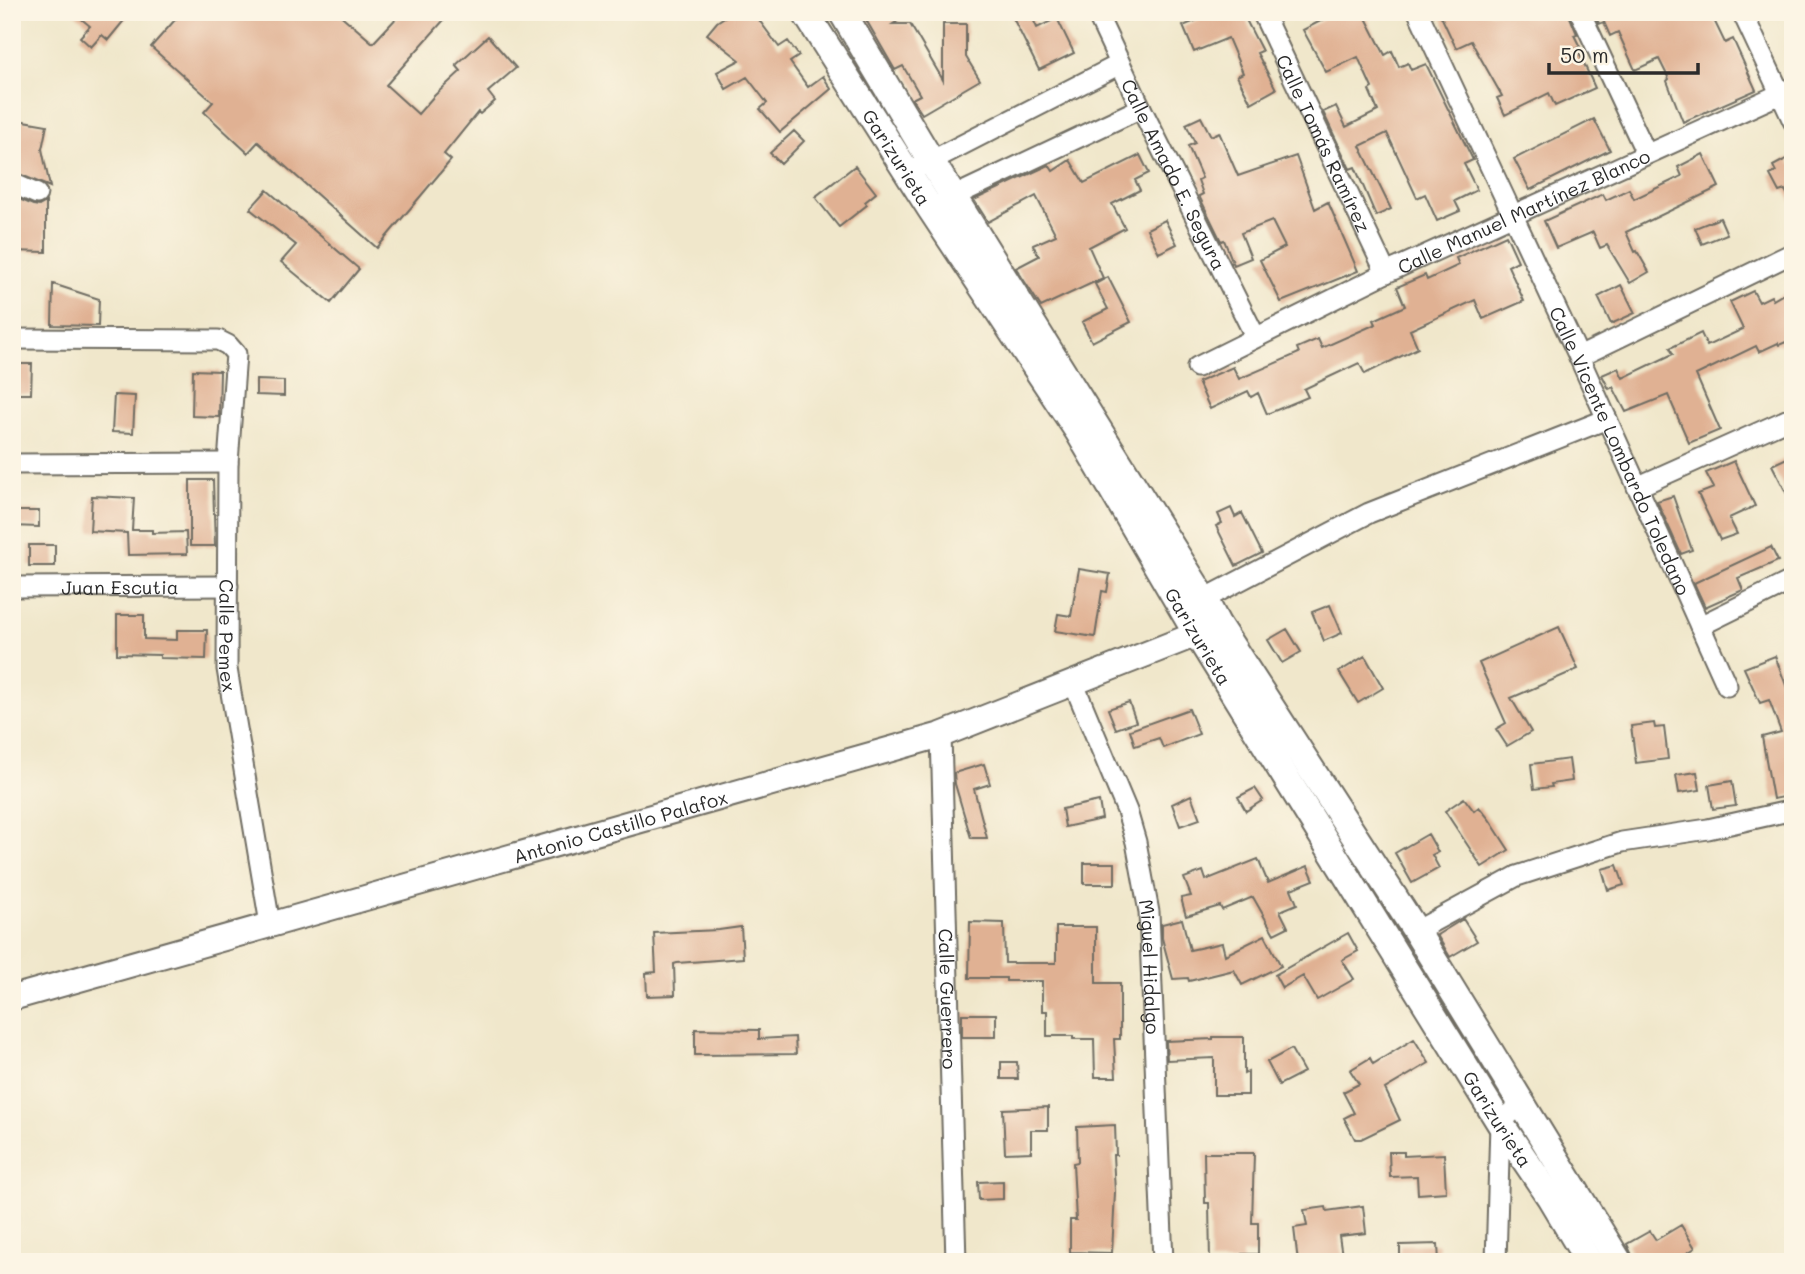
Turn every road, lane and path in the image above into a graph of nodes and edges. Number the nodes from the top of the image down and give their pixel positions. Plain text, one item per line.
1 (805, 12) edge
2 (842, 12) edge
3 (1096, 12) edge
4 (1262, 12) edge
5 (1418, 12) edge
6 (1580, 12) edge
7 (1742, 12) edge
8 (1121, 64) junction
9 (1787, 91) edge
10 (1141, 108) junction
11 (1793, 121) edge
12 (1646, 153) junction
13 (920, 167) junction
14 (12, 183) edge
15 (37, 194) dead end
16 (942, 202) junction
17 (1513, 215) junction
18 (1793, 253) edge
19 (1386, 273) junction
20 (1255, 336) junction
21 (12, 339) edge
22 (1579, 357) junction
23 (1197, 367) dead end
24 (1793, 417) edge
25 (1607, 419) junction
26 (228, 463) junction
27 (12, 464) edge
28 (1637, 487) junction
29 (1793, 580) edge
30 (228, 586) junction
31 (12, 587) edge
32 (1194, 605) junction
33 (1700, 626) junction
34 (1207, 629) junction
35 (1073, 682) junction
36 (1727, 686) dead end
37 (942, 735) junction
38 (1793, 810) edge
39 (270, 924) junction
40 (1416, 931) junction
41 (12, 998) edge
42 (1522, 1103) junction
43 (1500, 1123) junction
44 (956, 1262) edge
45 (1163, 1262) edge
46 (1496, 1262) edge
47 (1589, 1262) edge
48 (1619, 1262) edge

1 - 13 main road, Garizurieta
2 - 13 main road, Garizurieta
3 - 8 street, Calle Amado E. Segura
4 - 19 street, Calle Tomás Ramírez
5 - 17 street, Calle Vicente Lombardo Toledano
6 - 12 street
7 - 9 street
8 - 10 street, Calle Amado E. Segura
8 - 13 street
9 - 11 street
9 - 12 street, Calle Manuel Martínez Blanco
10 - 16 street
10 - 20 street, Calle Amado E. Segura
12 - 17 street, Calle Manuel Martínez Blanco
13 - 16 main road, Garizurieta
14 - 15 street
16 - 32 main road, Garizurieta
17 - 19 street, Calle Manuel Martínez Blanco
17 - 22 street, Calle Vicente Lombardo Toledano
18 - 22 street
19 - 20 street, Calle Manuel Martínez Blanco
20 - 23 street, Calle Manuel Martínez Blanco
21 - 26 street, Calle Pemex
22 - 25 street, Calle Vicente Lombardo Toledano
24 - 28 street
25 - 28 street, Calle Vicente Lombardo Toledano
25 - 32 street
26 - 27 street
26 - 30 street, Calle Pemex
28 - 33 street, Calle Vicente Lombardo Toledano
29 - 33 street
30 - 31 street, Juan Escutia
30 - 39 street, Calle Pemex
32 - 34 main road, Garizurieta
33 - 36 street, Calle Vicente Lombardo Toledano
34 - 35 street, Antonio Castillo Palafox
34 - 40 main road, Garizurieta
34 - 43 main road, Garizurieta
35 - 37 street, Antonio Castillo Palafox
35 - 45 street, Miguel Hidalgo
37 - 39 street, Antonio Castillo Palafox
37 - 44 street, Calle Guerrero
38 - 40 street
39 - 41 street, Antonio Castillo Palafox
40 - 42 main road, Garizurieta
42 - 43 street
42 - 48 main road, Garizurieta
43 - 46 street
43 - 47 main road, Garizurieta

